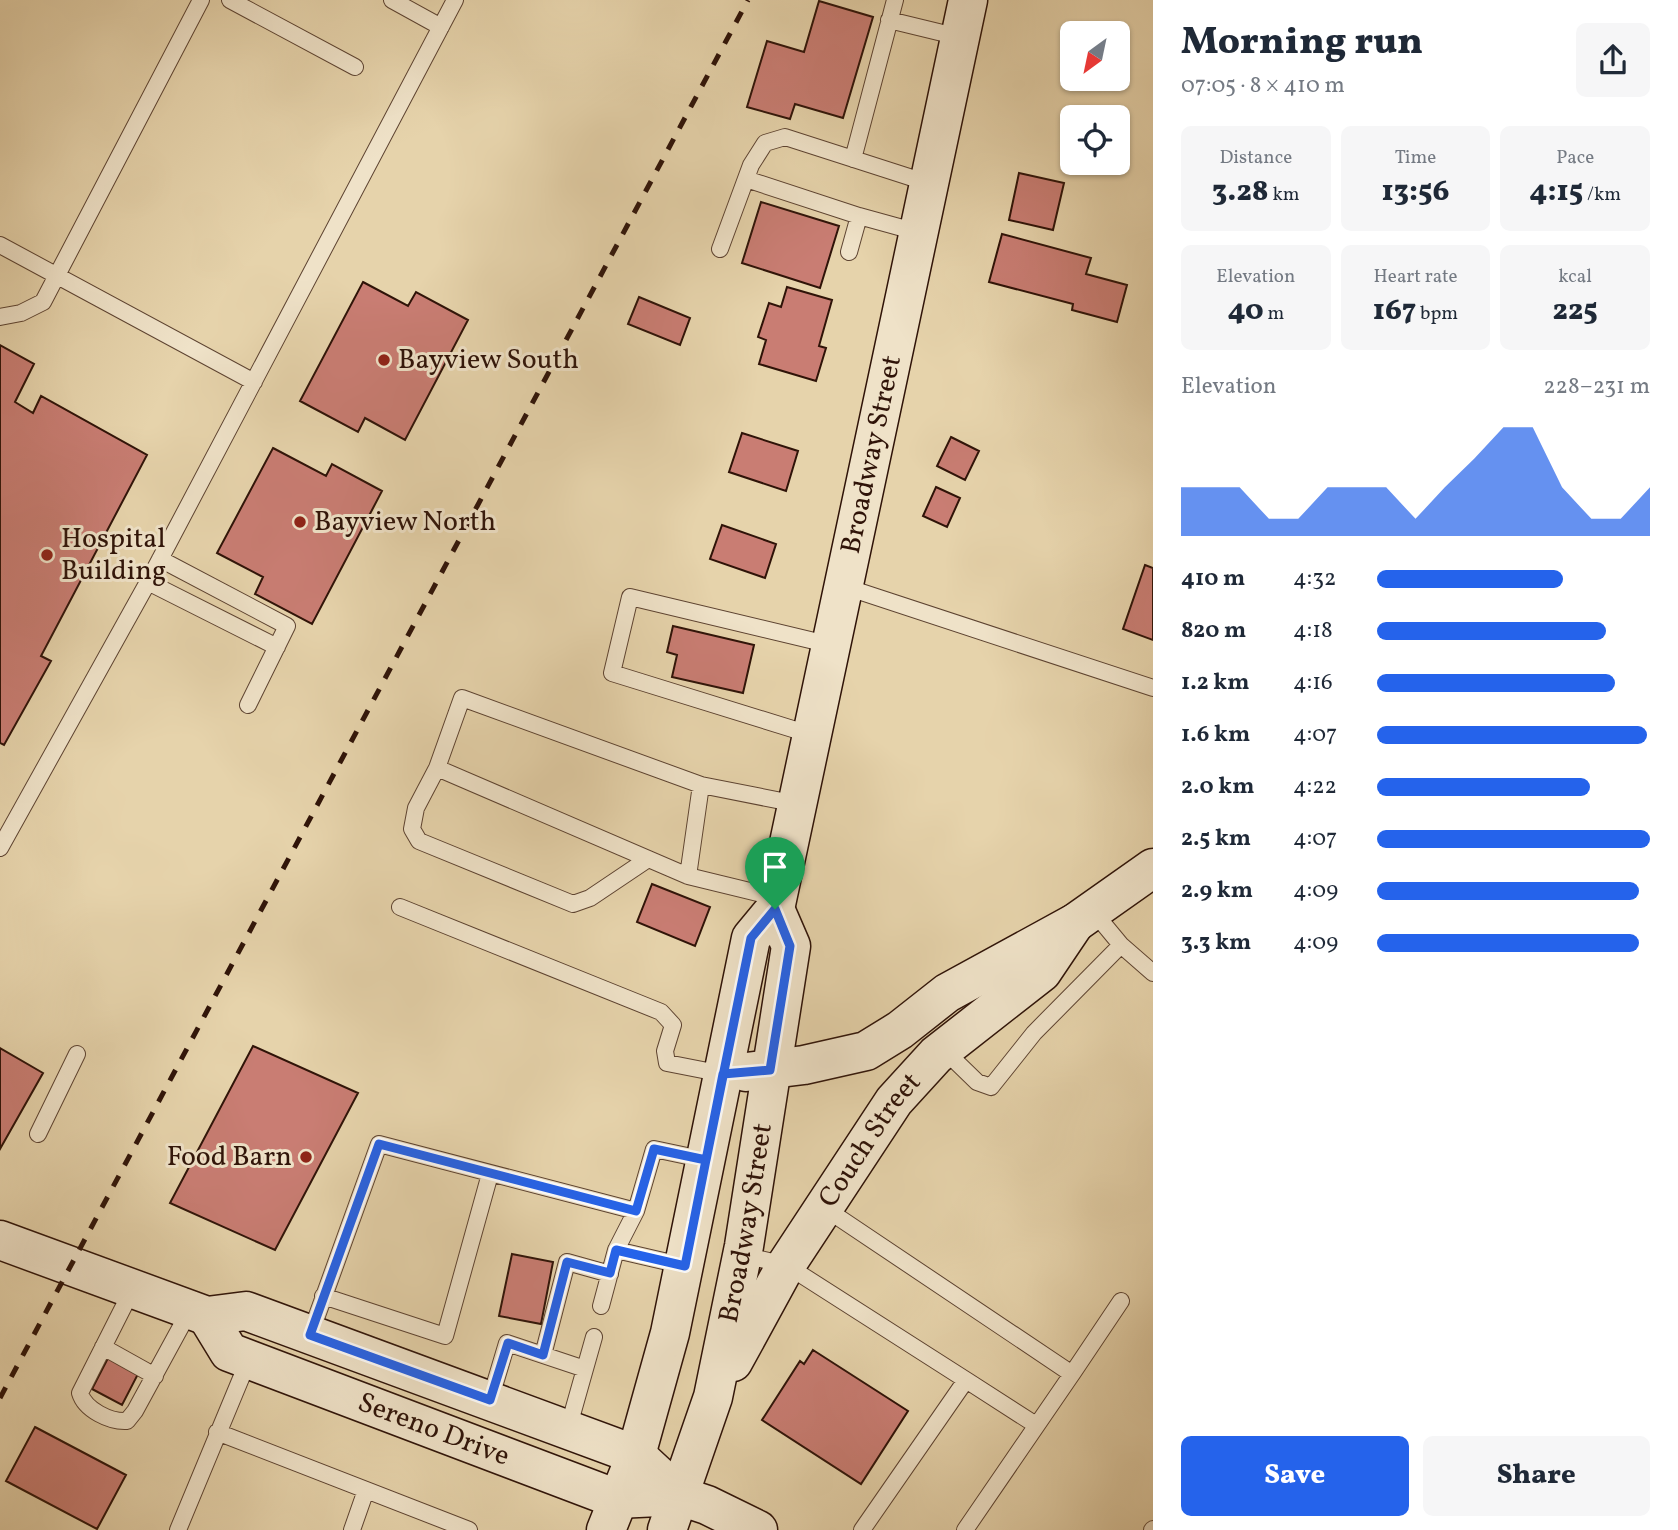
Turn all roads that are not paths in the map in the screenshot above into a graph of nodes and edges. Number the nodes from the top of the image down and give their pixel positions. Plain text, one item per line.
1 (201, 0) edge
2 (230, 0) edge
3 (392, 0) edge
4 (455, 0) edge
5 (895, 0) edge
6 (968, 0) edge
7 (889, 20) junction
8 (441, 27) junction
9 (959, 37) junction
10 (355, 67) dead end
11 (853, 159) junction
12 (746, 179) junction
13 (928, 183) junction
14 (859, 216) junction
15 (917, 232) junction
16 (0, 245) edge
17 (720, 249) dead end
18 (849, 252) dead end
19 (58, 275) junction
20 (0, 317) edge
21 (254, 382) junction
22 (160, 559) junction
23 (148, 582) junction
24 (843, 586) junction
25 (831, 645) junction
26 (277, 647) junction
27 (1153, 688) edge
28 (248, 705) dead end
29 (812, 735) junction
30 (437, 768) junction
31 (701, 785) junction
32 (797, 804) junction
33 (0, 848) edge
34 (648, 859) junction
35 (1153, 868) edge
36 (688, 876) junction
37 (776, 903) junction
38 (400, 907) dead end
39 (1084, 916) junction
40 (1121, 945) junction
41 (1153, 973) edge
42 (943, 1049) junction
43 (77, 1054) dead end
44 (770, 1070) junction
45 (723, 1074) junction
46 (38, 1134) dead end
47 (706, 1160) junction
48 (490, 1174) junction
49 (823, 1207) junction
50 (636, 1211) junction
51 (0, 1240) edge
52 (616, 1250) junction
53 (743, 1255) junction
54 (786, 1265) junction
55 (685, 1266) junction
56 (610, 1273) junction
57 (132, 1290) junction
58 (323, 1296) junction
59 (1121, 1301) dead end
60 (601, 1306) dead end
61 (198, 1313) junction
62 (310, 1335) junction
63 (594, 1336) dead end
64 (103, 1347) junction
65 (543, 1355) junction
66 (249, 1359) junction
67 (585, 1368) junction
68 (1072, 1374) junction
69 (155, 1376) junction
70 (966, 1380) junction
71 (713, 1397) junction
72 (490, 1400) junction
73 (1036, 1425) junction
74 (568, 1429) junction
75 (217, 1432) junction
76 (636, 1455) junction
77 (366, 1490) junction
78 (673, 1513) edge
79 (612, 1515) edge
80 (178, 1530) edge
81 (352, 1530) edge
82 (469, 1530) edge
83 (758, 1530) edge
84 (862, 1530) edge
85 (965, 1530) edge

1 - 19 lane
2 - 10 lane
3 - 8 lane
4 - 8 lane
5 - 7 lane
6 - 9 street, Broadway Street
7 - 9 lane
7 - 11 lane
8 - 21 lane
9 - 13 street, Broadway Street
11 - 12 lane
11 - 13 lane
12 - 14 lane
12 - 17 lane
13 - 15 street, Broadway Street
14 - 15 lane
14 - 18 lane
15 - 24 street, Broadway Street
16 - 19 lane
19 - 20 lane
19 - 21 lane
21 - 22 lane
22 - 23 lane
22 - 26 lane
23 - 26 lane
23 - 33 lane
24 - 25 street, Broadway Street
24 - 27 lane
25 - 29 street, Broadway Street
25 - 29 lane
26 - 28 lane
29 - 32 street, Broadway Street
30 - 31 lane
30 - 34 lane
30 - 34 lane
31 - 32 lane
31 - 36 lane
32 - 37 street, Broadway Street
34 - 36 lane
35 - 39 street, Couch Street
36 - 37 lane
37 - 44 street, Broadway Street
37 - 45 street, Broadway Street
38 - 45 lane
39 - 40 lane
39 - 42 street, Couch Street
39 - 44 street, Couch Street
40 - 41 lane
40 - 42 lane
42 - 49 street, Couch Street
43 - 46 lane
44 - 45 street, Couch Street
44 - 53 street, Broadway Street
45 - 47 street, Broadway Street
47 - 50 lane
47 - 55 street, Broadway Street
48 - 50 lane
48 - 58 lane
48 - 58 lane
49 - 54 street, Couch Street
49 - 68 lane
50 - 52 lane
51 - 57 street, Sereno Drive
52 - 55 lane
52 - 56 lane
53 - 54 lane
53 - 71 street, Broadway Street
54 - 70 lane
54 - 71 street, Couch Street
55 - 76 street, Broadway Street
56 - 60 lane
56 - 65 lane
57 - 61 street, Sereno Drive
57 - 64 lane
58 - 62 lane
59 - 68 lane
61 - 62 street, Sereno Drive
61 - 66 street, Sereno Drive
61 - 69 lane
62 - 72 street, Sereno Drive
63 - 67 lane
64 - 69 lane
64 - 69 lane
65 - 67 lane
65 - 72 lane
66 - 75 lane
66 - 79 street, Sereno Drive
67 - 74 lane
68 - 73 lane
70 - 73 lane
70 - 84 lane
71 - 78 street, Broadway Street
72 - 74 street, Sereno Drive
73 - 85 lane
74 - 76 street, Sereno Drive
75 - 77 lane
75 - 80 lane
76 - 78 street, Sereno Drive
76 - 79 street, Broadway Street
77 - 81 lane
77 - 82 lane
78 - 79 street, Sereno Drive
78 - 83 street, Sereno Drive

